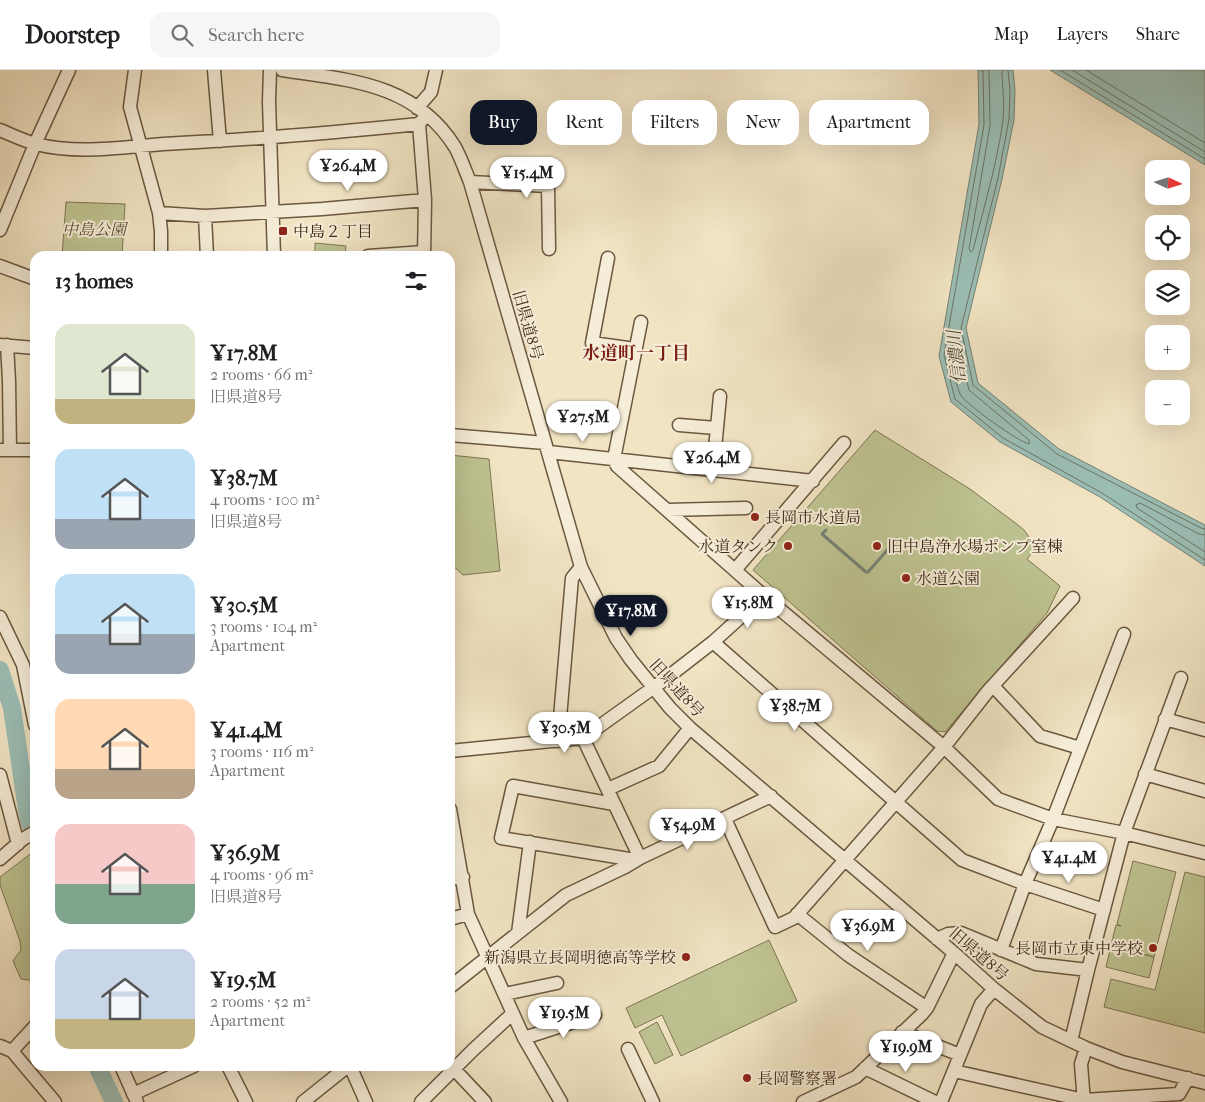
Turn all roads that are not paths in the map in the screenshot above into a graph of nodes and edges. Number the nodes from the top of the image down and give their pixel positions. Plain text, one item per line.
1 (69, 70) edge
2 (135, 70) edge
3 (214, 70) edge
4 (270, 70) edge
5 (282, 70) edge
6 (436, 70) edge
7 (313, 72) edge
8 (421, 115) junction
9 (0, 130) edge
10 (271, 136) junction
11 (220, 141) junction
12 (35, 144) junction
13 (140, 145) junction
14 (470, 182) junction
15 (425, 200) junction
16 (273, 211) junction
17 (159, 213) junction
18 (206, 216) junction
19 (0, 230) edge
20 (549, 249) dead end
21 (161, 251) edge
22 (207, 251) edge
23 (274, 251) edge
24 (424, 251) edge
25 (608, 258) dead end
26 (0, 266) edge
27 (30, 277) edge
28 (641, 322) dead end
29 (3, 345) edge
30 (30, 348) edge
31 (635, 349) junction
32 (720, 396) dead end
33 (679, 425) dead end
34 (716, 428) junction
35 (455, 436) edge
36 (844, 443) dead end
37 (547, 448) junction
38 (5, 450) edge
39 (30, 450) edge
40 (614, 459) junction
41 (713, 470) junction
42 (813, 481) junction
43 (746, 508) dead end
44 (668, 510) junction
45 (582, 568) junction
46 (735, 570) junction
47 (764, 596) junction
48 (1073, 598) dead end
49 (0, 617) edge
50 (1124, 634) dead end
51 (713, 642) junction
52 (29, 664) edge
53 (1181, 678) dead end
54 (993, 686) junction
55 (653, 687) junction
56 (1165, 719) junction
57 (690, 728) junction
58 (1205, 730) edge
59 (583, 738) junction
60 (558, 741) junction
61 (944, 747) junction
62 (1080, 748) junction
63 (455, 751) edge
64 (1145, 774) junction
65 (0, 775) edge
66 (608, 790) junction
67 (1205, 791) edge
68 (770, 796) junction
69 (895, 802) junction
70 (614, 804) junction
71 (725, 819) junction
72 (1053, 819) junction
73 (1124, 833) junction
74 (30, 835) edge
75 (455, 838) edge
76 (21, 841) junction
77 (530, 842) junction
78 (1205, 853) edge
79 (640, 858) junction
80 (0, 859) edge
81 (845, 859) junction
82 (463, 877) junction
83 (455, 878) edge
84 (1025, 884) junction
85 (1104, 910) junction
86 (468, 914) junction
87 (797, 914) junction
88 (455, 918) edge
89 (518, 933) junction
90 (938, 939) junction
91 (1000, 950) junction
92 (954, 953) junction
93 (488, 958) junction
94 (1088, 970) junction
95 (455, 983) edge
96 (557, 983) dead end
97 (994, 989) junction
98 (505, 994) junction
99 (927, 1008) junction
100 (512, 1014) junction
101 (595, 1015) dead end
102 (30, 1030) edge
103 (902, 1032) junction
104 (524, 1038) junction
105 (1071, 1041) junction
106 (1086, 1048) junction
107 (6, 1049) edge
108 (628, 1049) dead end
109 (960, 1055) junction
110 (455, 1068) edge
111 (865, 1068) junction
112 (455, 1070) edge
113 (123, 1071) edge
114 (176, 1071) edge
115 (230, 1071) edge
116 (343, 1071) edge
117 (351, 1071) edge
118 (452, 1071) edge
119 (954, 1071) junction
120 (1188, 1078) junction
121 (1205, 1083) edge
122 (135, 1098) edge
123 (814, 1100) edge
124 (1084, 1101) edge
125 (55, 1102) edge
126 (246, 1102) edge
127 (303, 1102) edge
128 (366, 1102) edge
129 (421, 1102) edge
130 (485, 1102) edge
131 (561, 1102) edge
132 (653, 1102) edge
133 (934, 1102) edge
134 (941, 1102) edge

1 - 12 street
2 - 13 street
3 - 11 street
4 - 10 street
5 - 7 street, 旧県道8号
6 - 8 street
7 - 8 street, 旧県道8号
8 - 10 street
8 - 14 street, 旧県道8号
8 - 15 street
9 - 12 street
10 - 11 street
10 - 16 street
11 - 13 street
12 - 13 street
12 - 19 street
13 - 17 street
14 - 20 street
14 - 37 street, 旧県道8号
15 - 16 street
15 - 24 street
16 - 18 street
16 - 23 street
17 - 18 street
17 - 21 street
18 - 22 street
25 - 31 street
26 - 27 street
28 - 31 street
29 - 30 street
29 - 38 street
31 - 40 street
32 - 34 street
33 - 34 street
34 - 41 street
35 - 37 street
36 - 42 street
37 - 40 street
37 - 45 street, 旧県道8号
38 - 39 street
40 - 41 street
40 - 44 street
41 - 42 street
42 - 46 street
43 - 44 street
44 - 46 street
45 - 55 street, 旧県道8号
45 - 60 street
46 - 47 street
47 - 51 street
47 - 61 street
48 - 54 street
49 - 52 street
50 - 62 street
51 - 55 street
51 - 69 street
53 - 56 street
54 - 61 street
54 - 62 street
55 - 57 street, 旧県道8号
55 - 59 street
56 - 58 street
56 - 64 street
57 - 66 street
57 - 68 street, 旧県道8号
59 - 60 street
59 - 66 street
60 - 63 street
61 - 69 street
61 - 72 street
62 - 72 street
64 - 67 street
64 - 73 street
65 - 76 street
66 - 70 street
68 - 71 street
68 - 81 street, 旧県道8号
69 - 81 street
69 - 84 street
70 - 77 street
70 - 79 street
71 - 79 street
71 - 87 street
72 - 73 street
72 - 84 street
73 - 78 street
73 - 85 street
74 - 76 street
75 - 82 street
76 - 80 street
77 - 79 street
77 - 89 street
79 - 89 street
81 - 87 street
81 - 90 street, 旧県道8号
82 - 83 street
82 - 86 street
84 - 85 street
84 - 91 street
85 - 94 street
86 - 88 street
86 - 93 street
87 - 99 street
89 - 93 street
90 - 91 street
90 - 92 street, 旧県道8号
91 - 94 street
92 - 97 street, 旧県道8号
92 - 99 street
93 - 95 street
93 - 98 street
94 - 105 street
96 - 98 street
97 - 105 street, 旧県道8号
97 - 109 street
98 - 100 street
99 - 103 street
100 - 104 street
100 - 110 street
101 - 104 street
102 - 107 street
103 - 109 street
103 - 111 street
104 - 131 street
105 - 106 street, 旧県道8号
106 - 120 street, 旧県道8号
106 - 124 street
107 - 125 street
108 - 132 street
109 - 119 street
111 - 123 street
111 - 133 street
112 - 130 street
113 - 122 street
114 - 122 street
115 - 126 street
116 - 127 street
117 - 128 street
118 - 129 street
119 - 124 street
119 - 134 street
120 - 121 street, 旧県道8号
120 - 124 street

